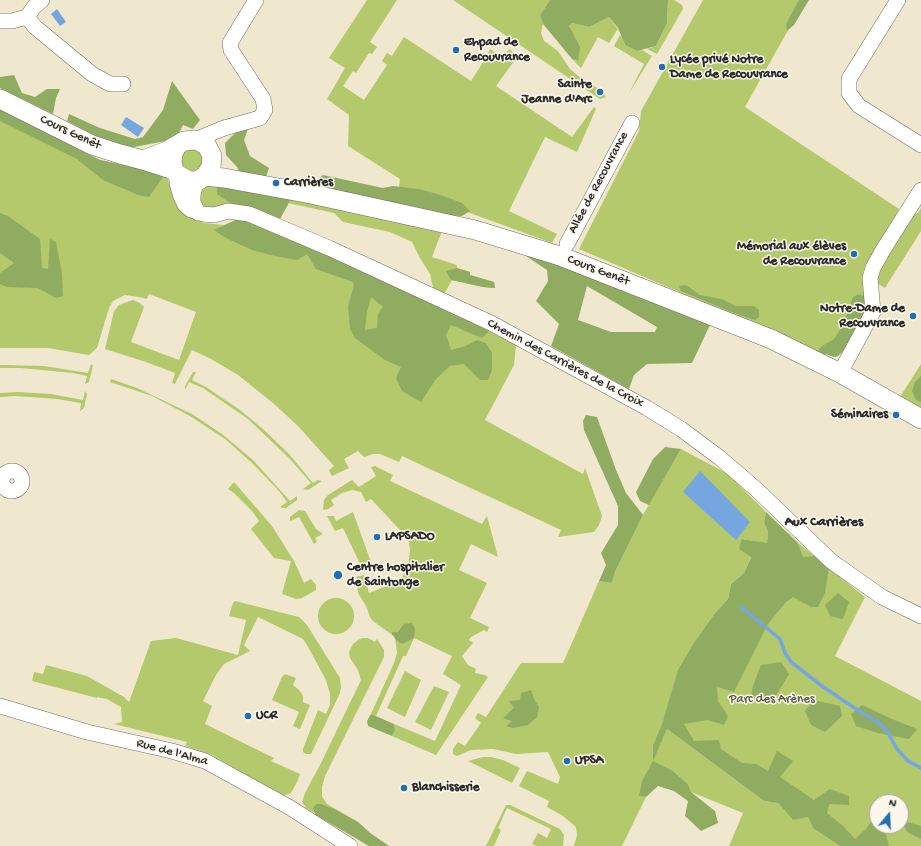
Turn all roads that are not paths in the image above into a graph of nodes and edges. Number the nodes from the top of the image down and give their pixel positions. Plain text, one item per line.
1 (42, 0) edge
2 (256, 0) edge
3 (898, 0) edge
4 (27, 16) junction
5 (0, 21) edge
6 (123, 84) dead end
7 (0, 99) edge
8 (632, 123) dead end
9 (224, 128) junction
10 (195, 140) junction
11 (921, 145) edge
12 (177, 146) junction
13 (211, 154) junction
14 (143, 160) junction
15 (175, 172) junction
16 (202, 178) junction
17 (254, 184) junction
18 (921, 190) edge
19 (198, 213) junction
20 (567, 244) dead end
21 (840, 374) junction
22 (921, 419) edge
23 (921, 616) edge
24 (0, 706) edge
25 (350, 846) edge

1 - 4 street
2 - 9 street
3 - 11 street
4 - 5 street
4 - 6 street
7 - 14 main road, Cours Genêt
8 - 20 street, Allée de Recouvrance
9 - 10 street
9 - 13 street
10 - 12 main road
10 - 13 main road
12 - 14 main road
12 - 15 main road
13 - 16 main road
13 - 17 main road, Cours Genêt
14 - 15 main road, Cours Genêt
15 - 16 main road
15 - 19 street
16 - 17 main road, Cours Genêt
16 - 19 street
17 - 21 main road, Cours Genêt
18 - 21 street
19 - 23 street, Chemin des Carrières de la Croix
21 - 22 main road, Cours Genêt
24 - 25 street, Rue de l'Alma

